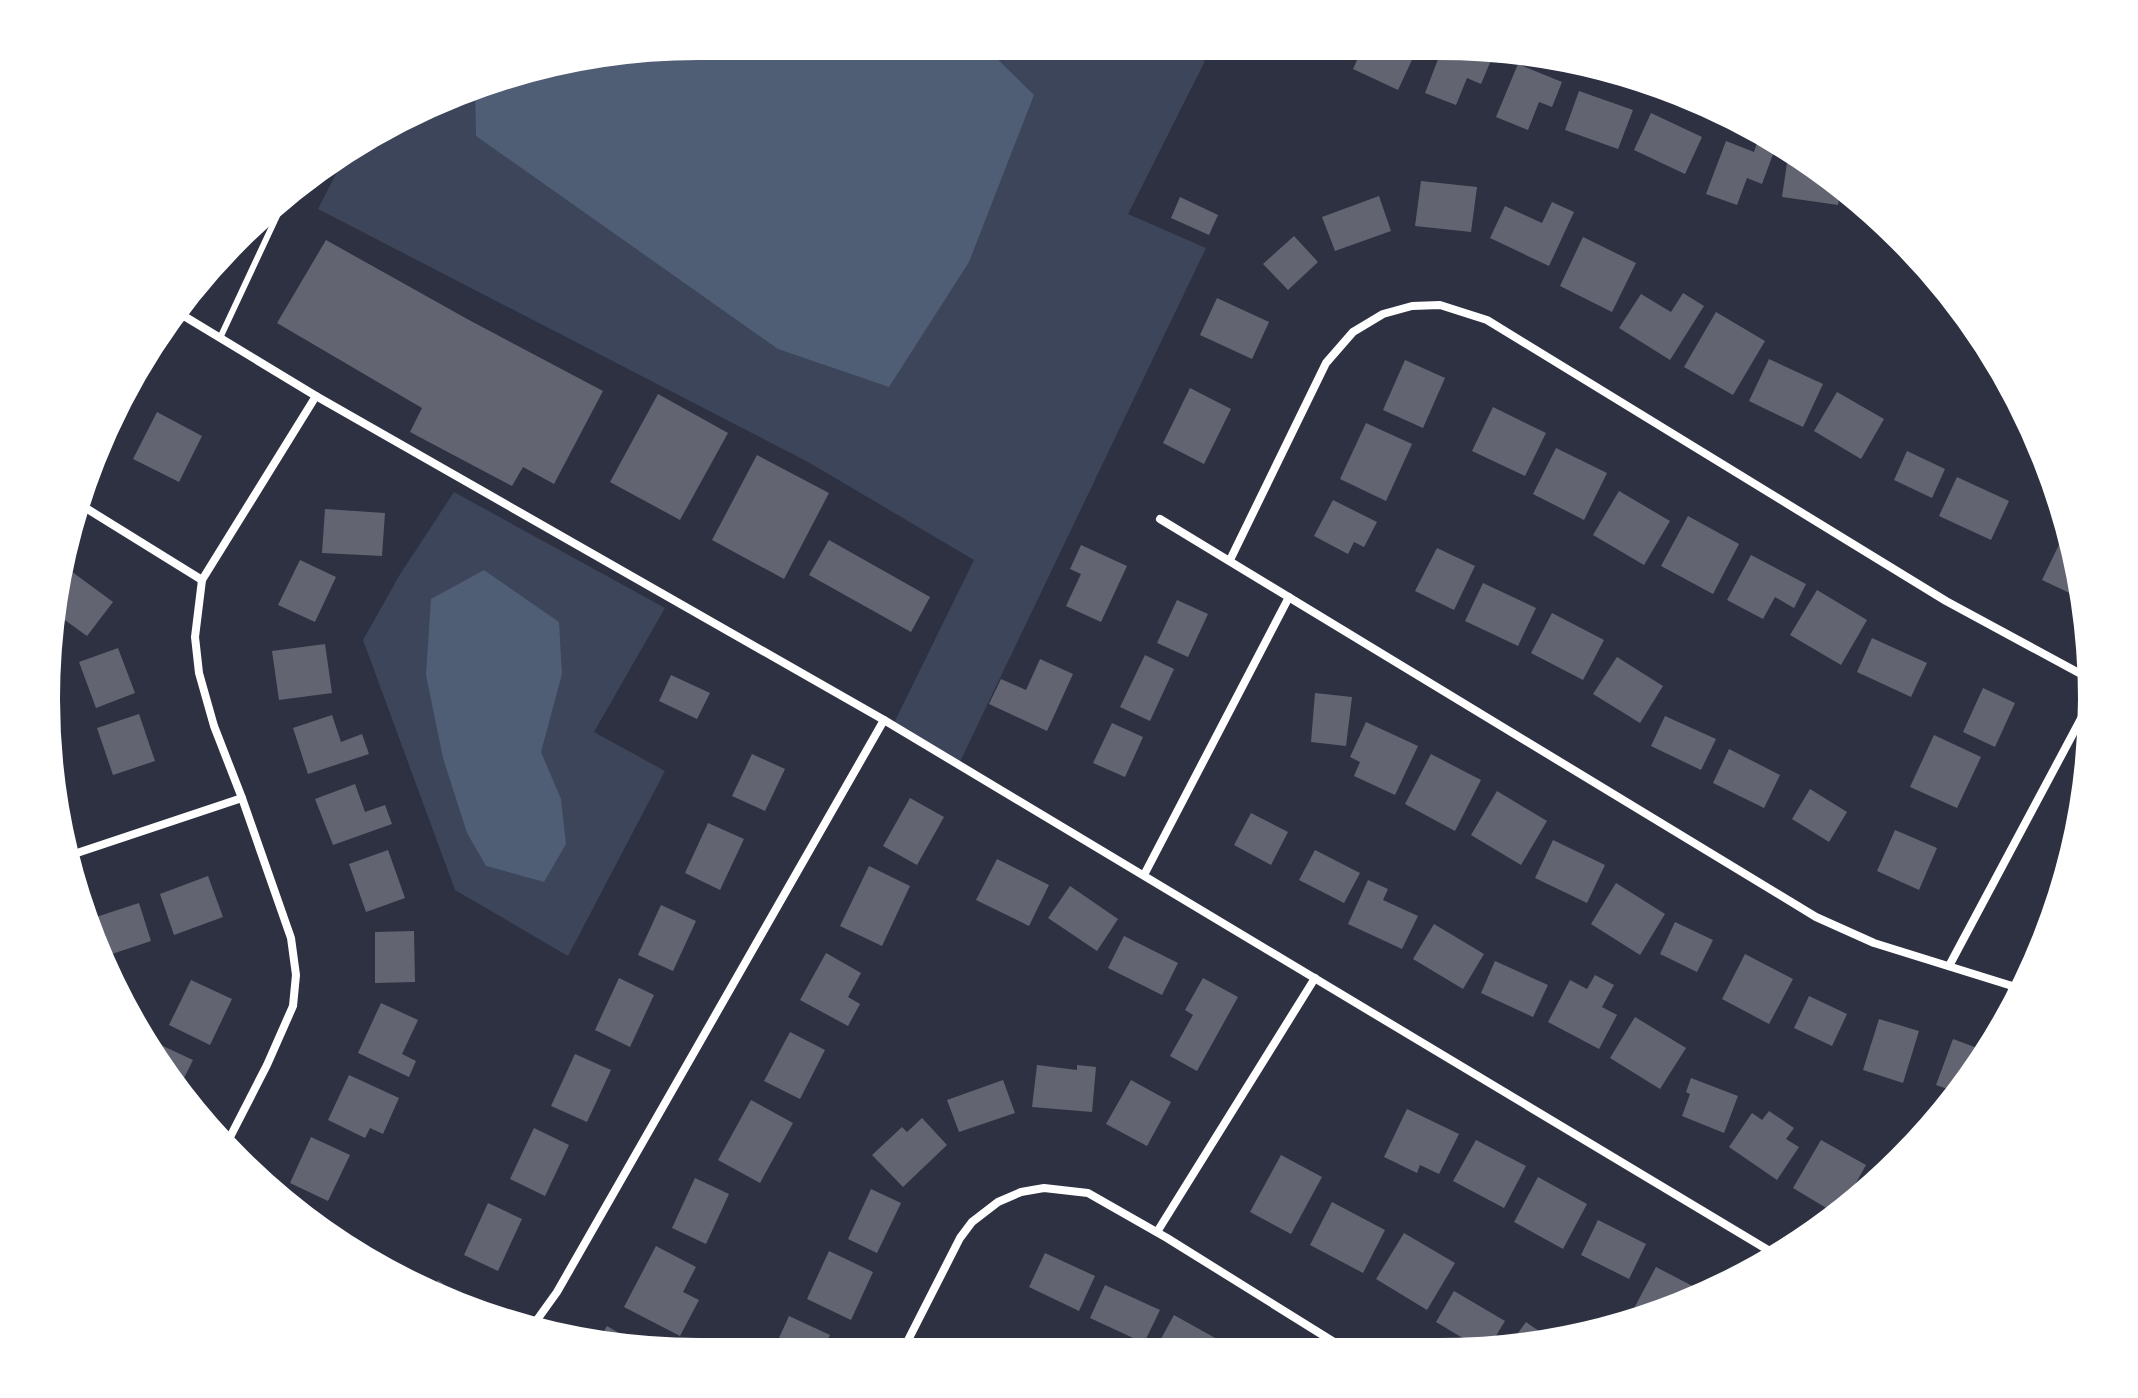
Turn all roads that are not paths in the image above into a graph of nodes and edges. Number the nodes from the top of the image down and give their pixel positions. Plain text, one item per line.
1 (277, 216) edge
2 (185, 317) edge
3 (220, 338) junction
4 (316, 396) junction
5 (87, 509) edge
6 (1160, 519) dead end
7 (1230, 560) junction
8 (202, 580) junction
9 (1289, 597) junction
10 (2079, 673) edge
11 (884, 720) junction
12 (2079, 722) edge
13 (242, 798) junction
14 (77, 853) edge
15 (1144, 875) junction
16 (1949, 966) junction
17 (1315, 978) junction
18 (2012, 986) edge
19 (231, 1136) edge
20 (1157, 1232) junction
21 (1767, 1249) edge
22 (538, 1319) edge
23 (908, 1340) edge
24 (1331, 1340) edge

1 - 3 lane
2 - 3 street
3 - 4 street
4 - 8 street
4 - 11 street
5 - 8 street
6 - 7 street
7 - 9 street
7 - 10 street
8 - 13 street
9 - 15 street
9 - 16 street
11 - 15 street
11 - 22 street
12 - 16 street
13 - 14 street
13 - 19 street
15 - 17 street
16 - 18 street
17 - 20 street
17 - 21 street
20 - 23 street
20 - 24 street

